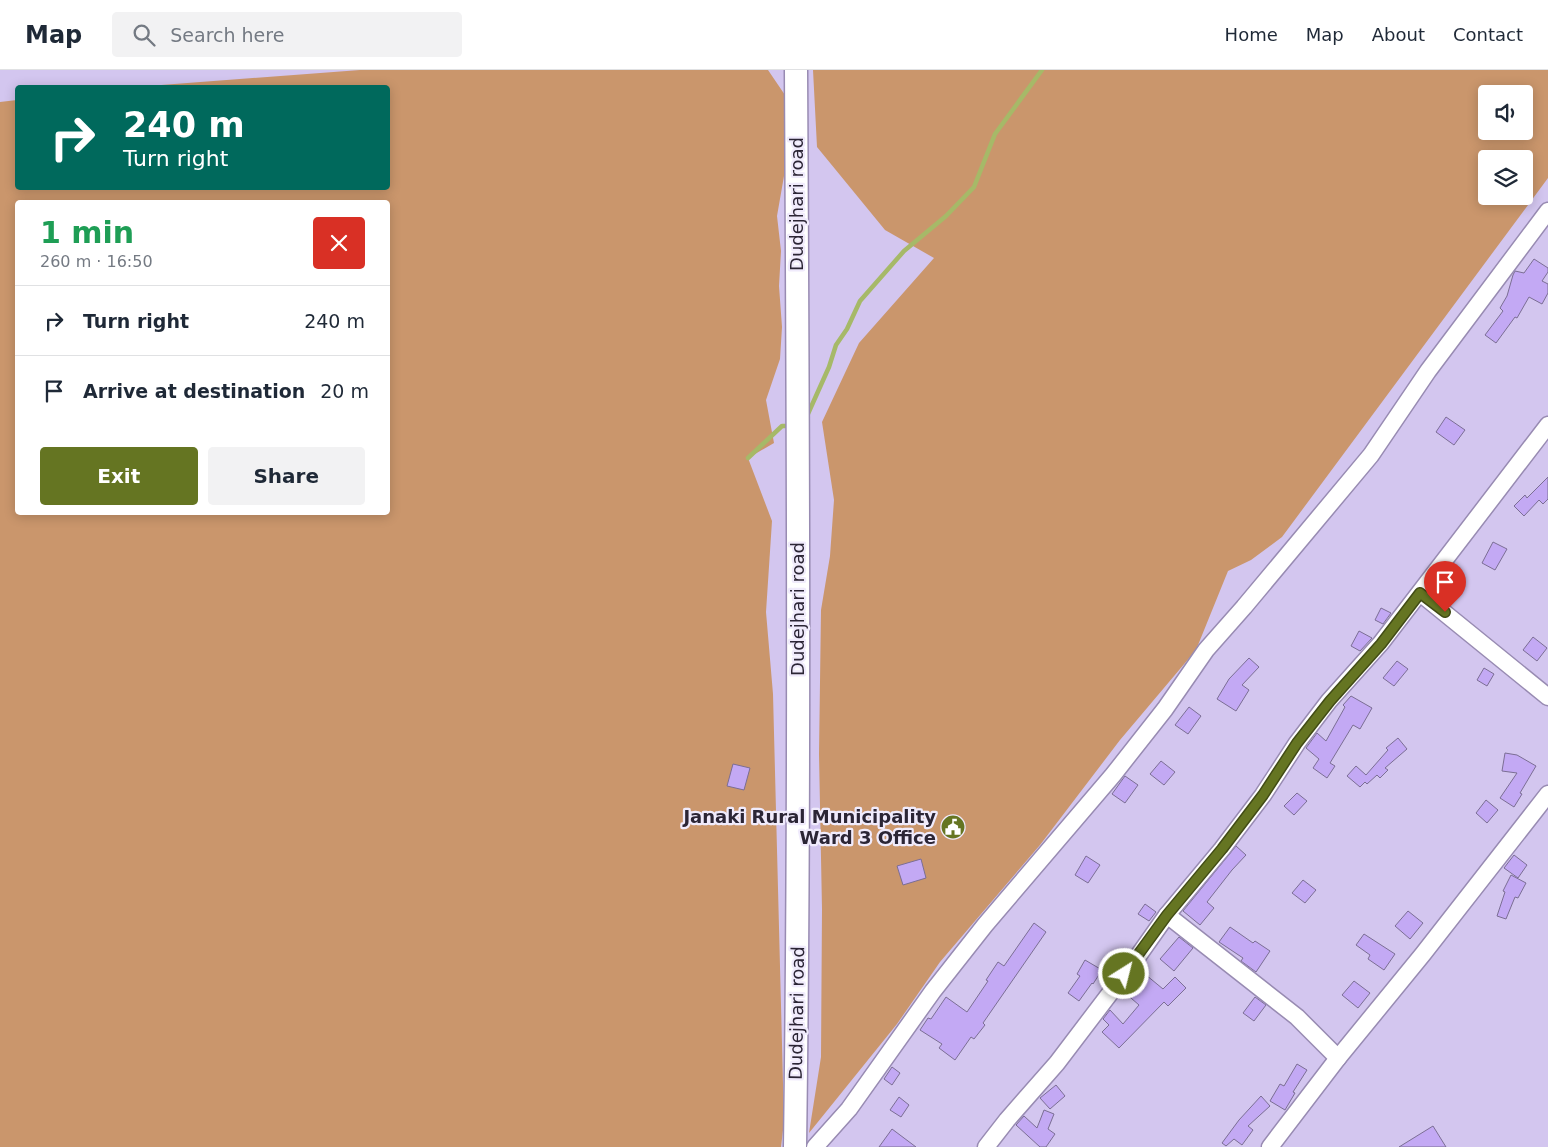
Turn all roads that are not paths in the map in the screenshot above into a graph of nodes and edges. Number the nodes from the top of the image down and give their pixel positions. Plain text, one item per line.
1 (796, 70) edge
2 (1548, 211) edge
3 (1548, 426) edge
4 (1420, 593) junction
5 (1548, 697) edge
6 (1548, 794) edge
7 (1167, 915) junction
8 (1338, 1058) junction
9 (795, 1147) edge
10 (816, 1147) edge
11 (986, 1147) edge
12 (1270, 1147) edge

1 - 9 street, Dudejhari road
2 - 10 street
3 - 4 street
4 - 5 street
4 - 7 street
6 - 8 street
7 - 8 street
7 - 11 street
8 - 12 street

